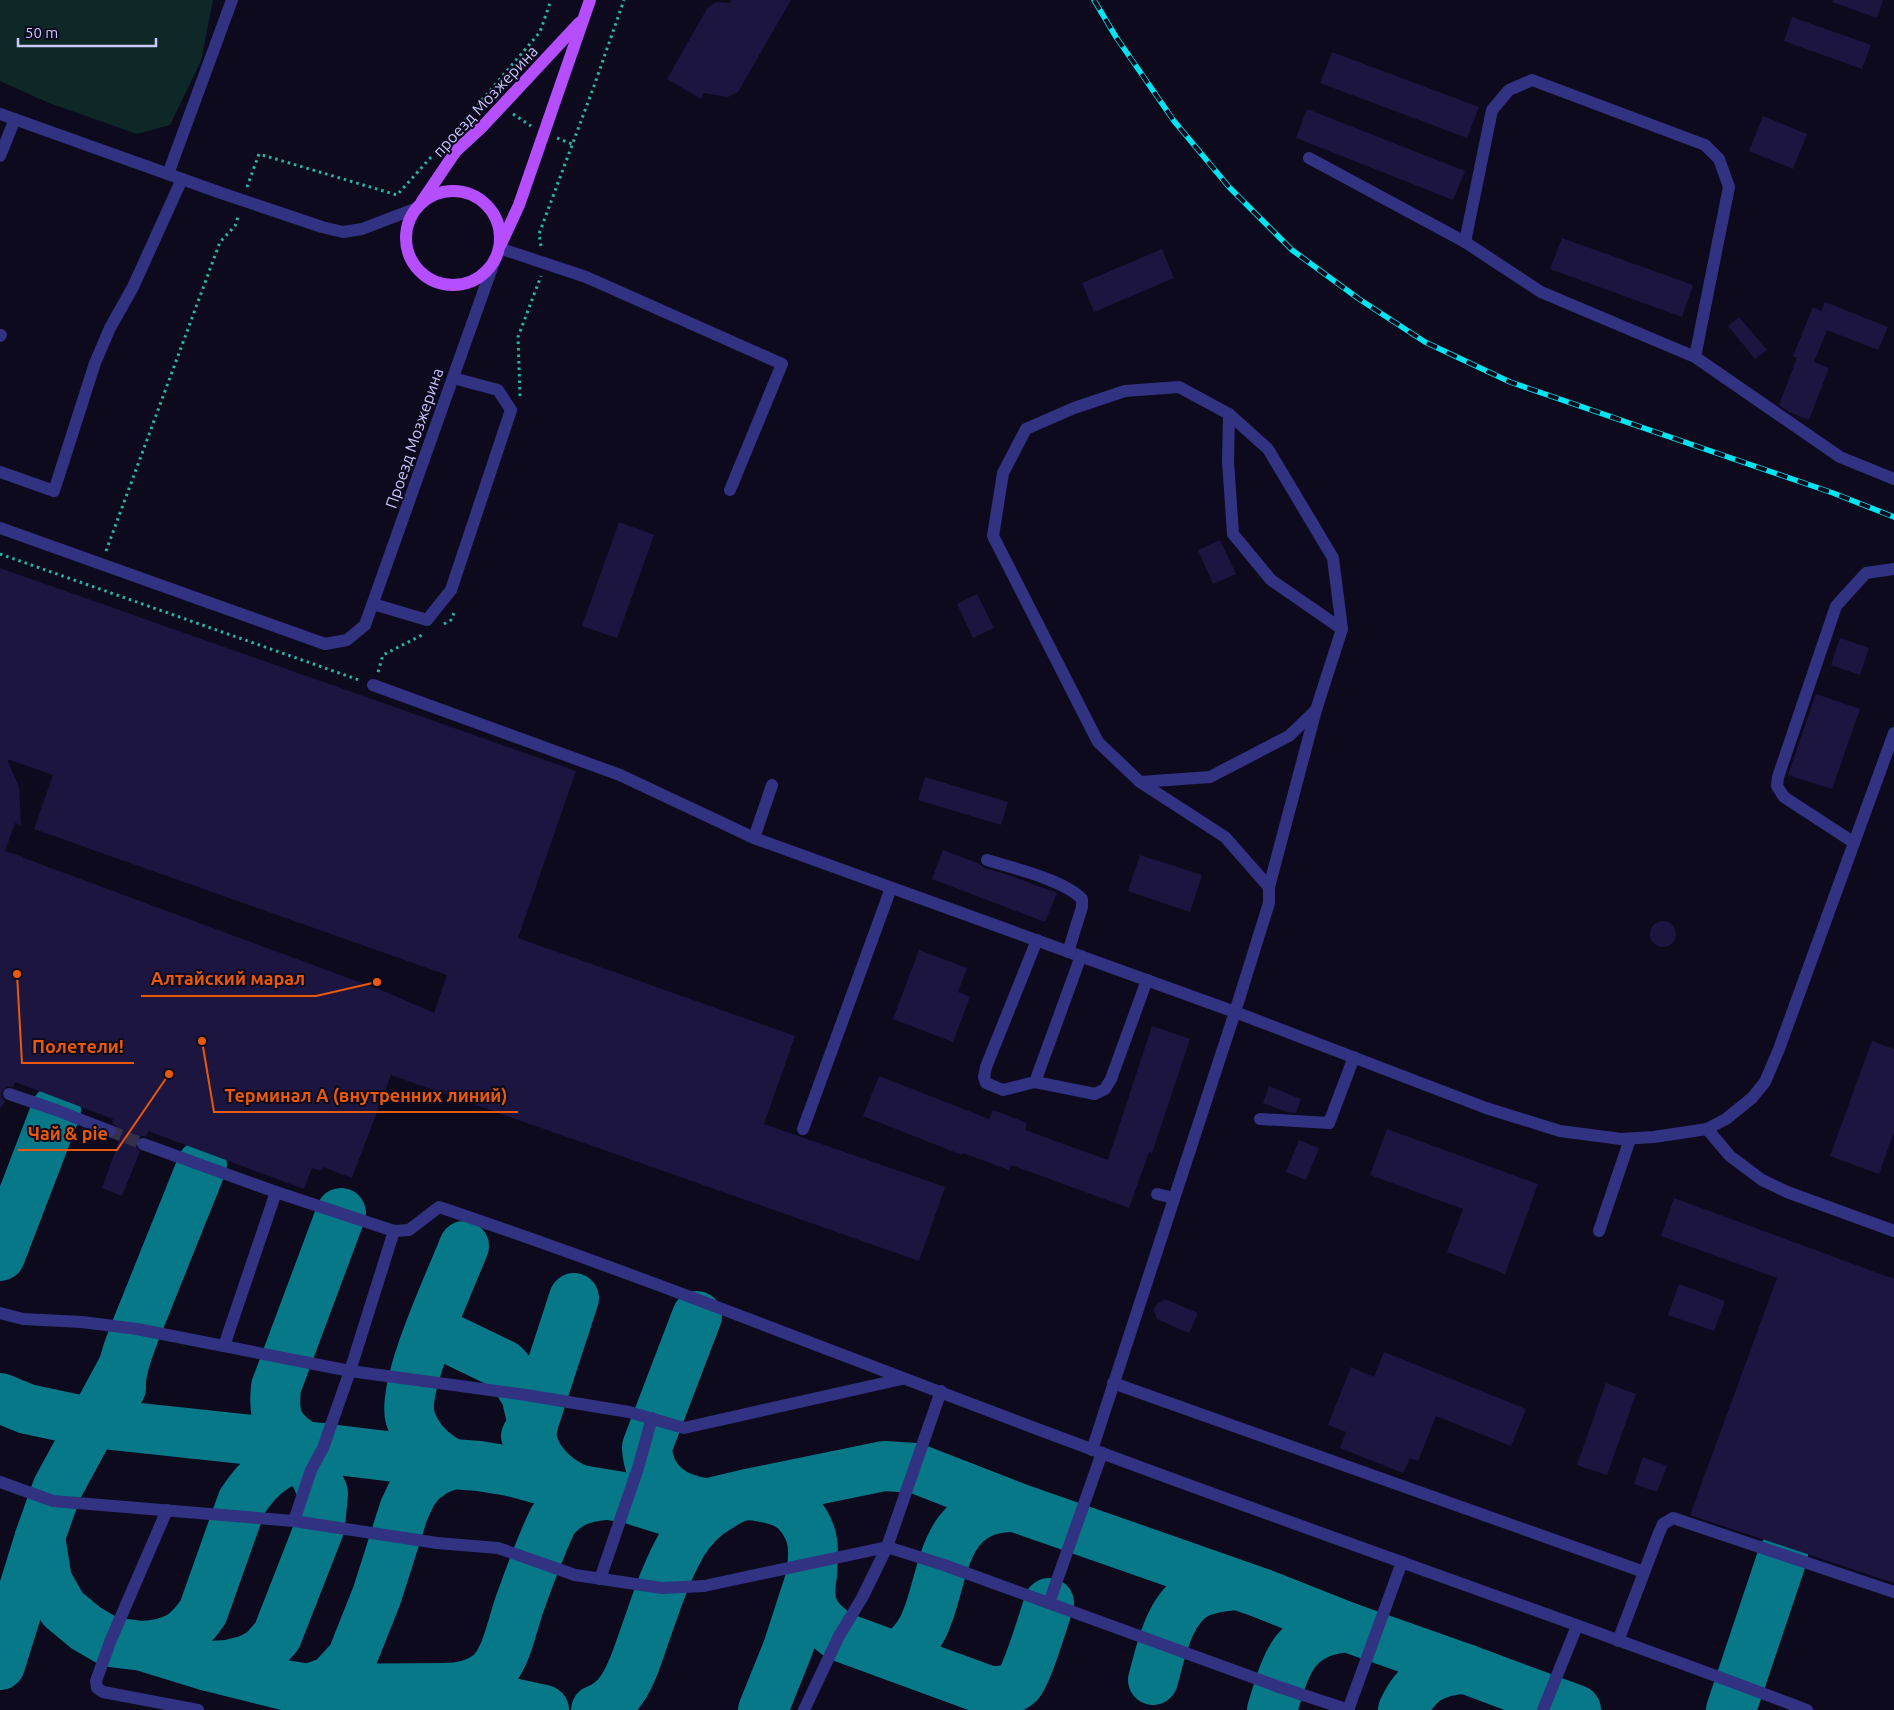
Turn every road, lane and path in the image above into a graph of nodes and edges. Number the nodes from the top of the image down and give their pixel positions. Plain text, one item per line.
1 (232, 0) edge
2 (551, 0) edge
3 (590, 0) edge
4 (624, 0) edge
5 (582, 20) junction
6 (488, 92) junction
7 (502, 105) junction
8 (0, 114) edge
9 (14, 119) junction
10 (459, 127) dead end
11 (544, 133) junction
12 (572, 144) junction
13 (434, 154) dead end
14 (0, 156) edge
15 (1309, 158) dead end
16 (168, 174) junction
17 (182, 179) junction
18 (243, 199) junction
19 (417, 208) junction
20 (1465, 242) junction
21 (500, 248) junction
22 (494, 262) junction
23 (545, 264) junction
24 (1695, 357) junction
25 (453, 378) junction
26 (520, 396) dead end
27 (1229, 414) junction
28 (0, 472) edge
29 (1894, 479) edge
30 (730, 490) dead end
31 (0, 528) edge
32 (0, 554) edge
33 (101, 564) junction
34 (1894, 569) edge
35 (92, 587) junction
36 (373, 604) junction
37 (454, 611) dead end
38 (442, 625) dead end
39 (1342, 629) junction
40 (426, 633) dead end
41 (373, 685) junction
42 (1316, 710) junction
43 (1894, 733) edge
44 (1140, 782) junction
45 (772, 785) dead end
46 (754, 838) junction
47 (1853, 842) junction
48 (987, 860) dead end
49 (1269, 887) junction
50 (891, 888) junction
51 (1037, 940) junction
52 (1068, 952) junction
53 (1081, 956) junction
54 (1147, 980) junction
55 (1235, 1012) junction
56 (1354, 1057) junction
57 (1035, 1082) junction
58 (8, 1094) dead end
59 (1260, 1119) dead end
60 (803, 1128) dead end
61 (1707, 1129) junction
62 (110, 1131) tunnel mouth
63 (1630, 1139) junction
64 (143, 1144) tunnel mouth
65 (276, 1192) junction
66 (1157, 1194) dead end
67 (1174, 1198) junction
68 (1894, 1230) edge
69 (394, 1231) junction
70 (1599, 1231) dead end
71 (0, 1313) edge
72 (224, 1346) junction
73 (350, 1371) junction
74 (902, 1379) junction
75 (1113, 1383) junction
76 (941, 1392) junction
77 (652, 1418) junction
78 (1097, 1452) junction
79 (0, 1482) edge
80 (167, 1510) junction
81 (294, 1521) junction
82 (887, 1547) junction
83 (1402, 1562) junction
84 (1644, 1572) junction
85 (600, 1579) junction
86 (1894, 1592) edge
87 (1049, 1603) junction
88 (1577, 1626) junction
89 (1618, 1641) junction
90 (198, 1710) edge
91 (804, 1710) edge
92 (1348, 1710) edge
93 (1543, 1710) edge
94 (1807, 1710) edge

1 - 16 street
2 - 6 path
3 - 5 main road, проезд Мозжерина
4 - 12 path
5 - 7 main road, проезд Мозжерина
5 - 11 main road, проезд Мозжерина
6 - 7 path
6 - 10 path
7 - 11 path
7 - 19 main road, проезд Мозжерина
8 - 9 street
9 - 14 street
9 - 16 street
11 - 12 path
11 - 21 main road, проезд Мозжерина
12 - 23 path
13 - 18 path
15 - 20 street
16 - 17 street
17 - 18 street
17 - 28 street
18 - 19 street
18 - 33 path
19 - 21 main road, Проезд Мозжерина
19 - 22 main road, Проезд Мозжерина
20 - 24 street
20 - 24 street
21 - 22 main road, Проезд Мозжерина
21 - 23 street
22 - 25 street, Проезд Мозжерина
23 - 26 path
23 - 30 street
24 - 29 street
25 - 36 street, Проезд Мозжерина
25 - 36 street
27 - 39 street
27 - 39 street
27 - 44 street
31 - 33 street
32 - 35 path
33 - 35 path
33 - 36 street, Проезд Мозжерина
34 - 47 street
35 - 41 path
37 - 38 path
39 - 42 street
40 - 41 path
41 - 46 street
42 - 44 street
42 - 49 street
43 - 47 street
44 - 49 street
45 - 46 street
46 - 50 street
47 - 61 street
48 - 52 street
49 - 55 street
50 - 51 street
50 - 60 street
51 - 52 street
51 - 57 street
52 - 53 street
53 - 54 street
53 - 57 street
54 - 55 street
54 - 57 street
55 - 56 street
55 - 67 street
56 - 59 street
56 - 63 street
58 - 62 street
61 - 63 street
61 - 68 street
63 - 70 street
64 - 65 street
65 - 69 street
65 - 72 street
66 - 67 street
67 - 75 street
69 - 73 street
69 - 74 street
71 - 72 street
72 - 73 street
73 - 77 street
73 - 81 street
74 - 76 street
74 - 77 street
75 - 78 street
75 - 84 street
76 - 78 street
76 - 82 street
77 - 85 street
78 - 83 street
78 - 87 street
79 - 80 street
80 - 81 street
80 - 90 street
81 - 85 street
82 - 85 street
82 - 87 street
82 - 91 street
83 - 88 street
83 - 92 street
84 - 86 street
84 - 89 street
87 - 92 street
88 - 89 street
88 - 93 street
89 - 94 street

